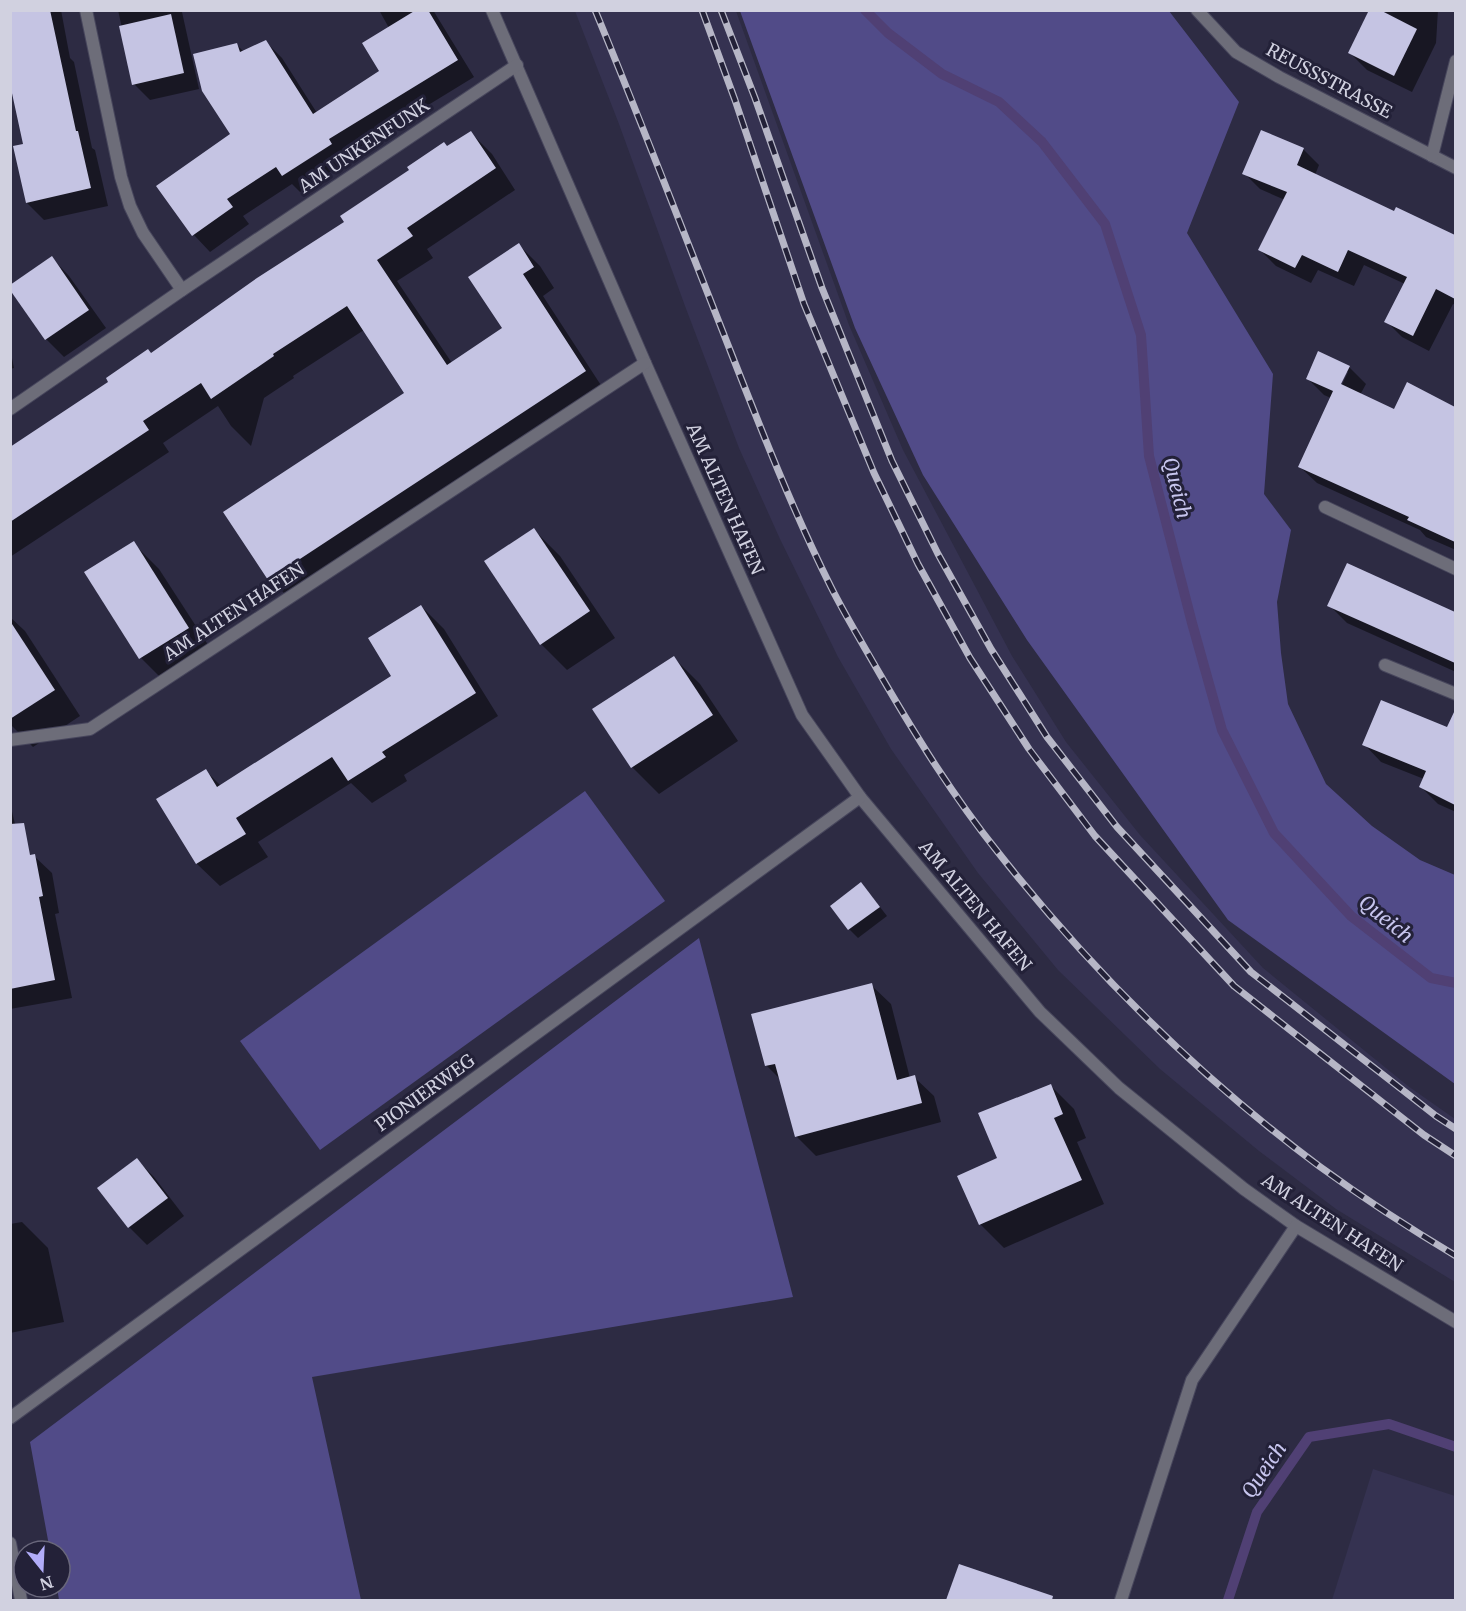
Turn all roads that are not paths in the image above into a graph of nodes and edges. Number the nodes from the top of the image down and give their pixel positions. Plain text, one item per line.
1 (86, 10) edge
2 (492, 10) edge
3 (1197, 10) edge
4 (1455, 61) edge
5 (517, 65) junction
6 (1432, 156) junction
7 (1455, 168) edge
8 (182, 290) junction
9 (645, 363) junction
10 (10, 409) edge
11 (1325, 507) dead end
12 (1455, 569) edge
13 (1385, 665) dead end
14 (1455, 694) edge
15 (10, 740) edge
16 (860, 797) junction
17 (1296, 1226) junction
18 (1455, 1322) edge
19 (10, 1418) edge
20 (10, 1543) edge
21 (21, 1600) edge
22 (1121, 1600) edge

1 - 8 street
2 - 5 street
3 - 6 street, REUSSSTRASSE
4 - 6 street
5 - 8 street, AM UNKENFUNK
5 - 9 street, AM ALTEN HAFEN
6 - 7 street, REUSSSTRASSE
8 - 10 street, AM UNKENFUNK
9 - 15 street, AM ALTEN HAFEN
9 - 16 street, AM ALTEN HAFEN
11 - 12 street
13 - 14 street
16 - 17 street, AM ALTEN HAFEN
16 - 19 street, PIONIERWEG
17 - 18 street, AM ALTEN HAFEN
17 - 22 street
20 - 21 street

